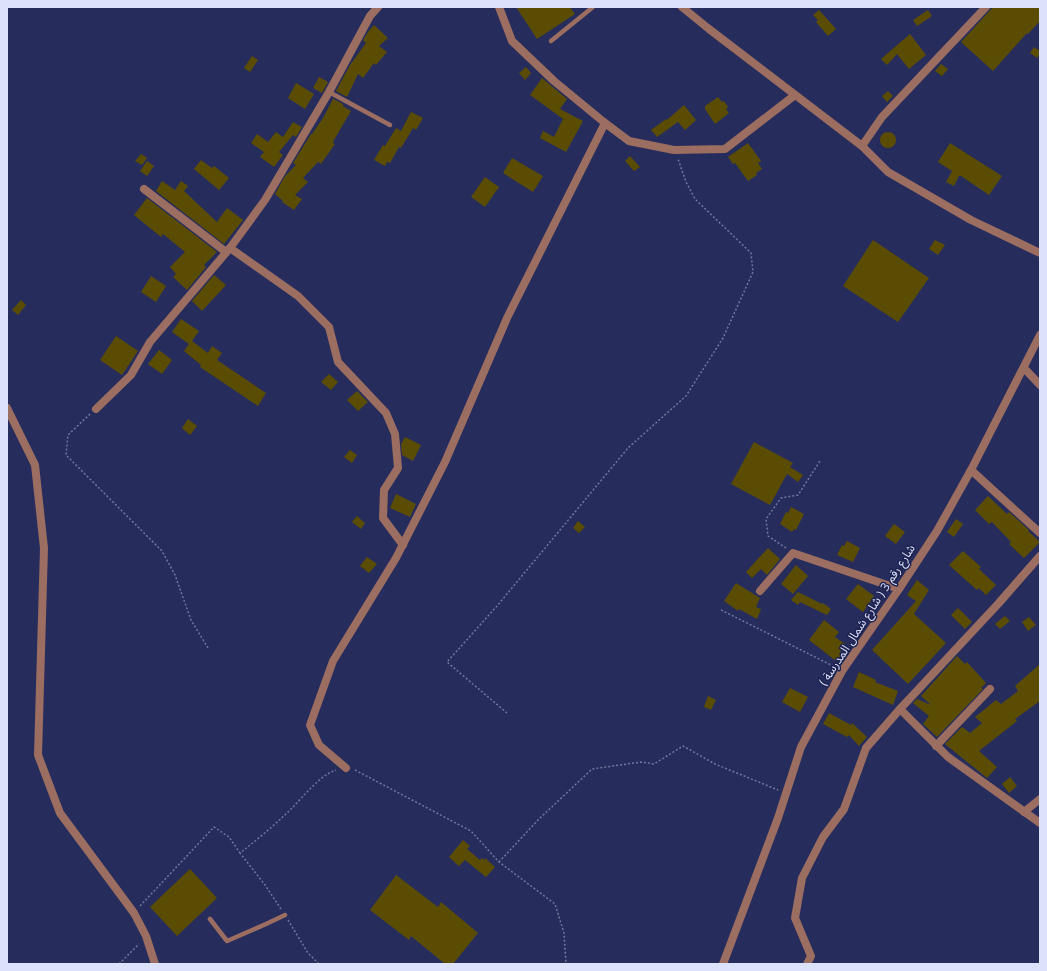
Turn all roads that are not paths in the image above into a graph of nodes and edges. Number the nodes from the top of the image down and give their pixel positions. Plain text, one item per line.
1 (378, 7) edge
2 (499, 7) edge
3 (593, 7) edge
4 (682, 7) edge
5 (986, 7) edge
6 (551, 41) dead end
7 (329, 92) junction
8 (796, 95) junction
9 (605, 124) junction
10 (390, 125) dead end
11 (862, 146) junction
12 (144, 190) dead end
13 (228, 250) junction
14 (1040, 253) edge
15 (1040, 335) edge
16 (1024, 368) junction
17 (1040, 385) edge
18 (7, 408) edge
19 (96, 409) road end
20 (971, 470) junction
21 (1040, 533) edge
22 (403, 545) junction
23 (1040, 556) edge
24 (898, 589) junction
25 (760, 591) dead end
26 (990, 689) dead end
27 (900, 710) junction
28 (936, 746) junction
29 (346, 768) road end
30 (1040, 799) edge
31 (1024, 812) junction
32 (1040, 823) edge
33 (285, 915) road end
34 (210, 919) dead end
35 (154, 964) edge
36 (723, 964) edge
37 (808, 964) edge

1 - 7 street
2 - 9 street
3 - 6 lane
4 - 8 street
5 - 11 street
7 - 10 lane
7 - 13 street
8 - 9 street
8 - 11 street
9 - 22 street
11 - 14 street
12 - 13 street
13 - 19 street
13 - 22 street
15 - 16 street, شارع رقم 3 ( شارع شمال المدرسة )
16 - 17 street
16 - 20 street, شارع رقم 3 ( شارع شمال المدرسة )
18 - 35 street
20 - 21 street
20 - 24 street, شارع رقم 3 ( شارع شمال المدرسة )
22 - 29 street
23 - 27 street
24 - 25 street
24 - 36 street, شارع رقم 3 ( شارع شمال المدرسة )
26 - 28 street
27 - 28 street
27 - 37 street
28 - 31 street
30 - 31 street
31 - 32 street
33 - 34 lane

